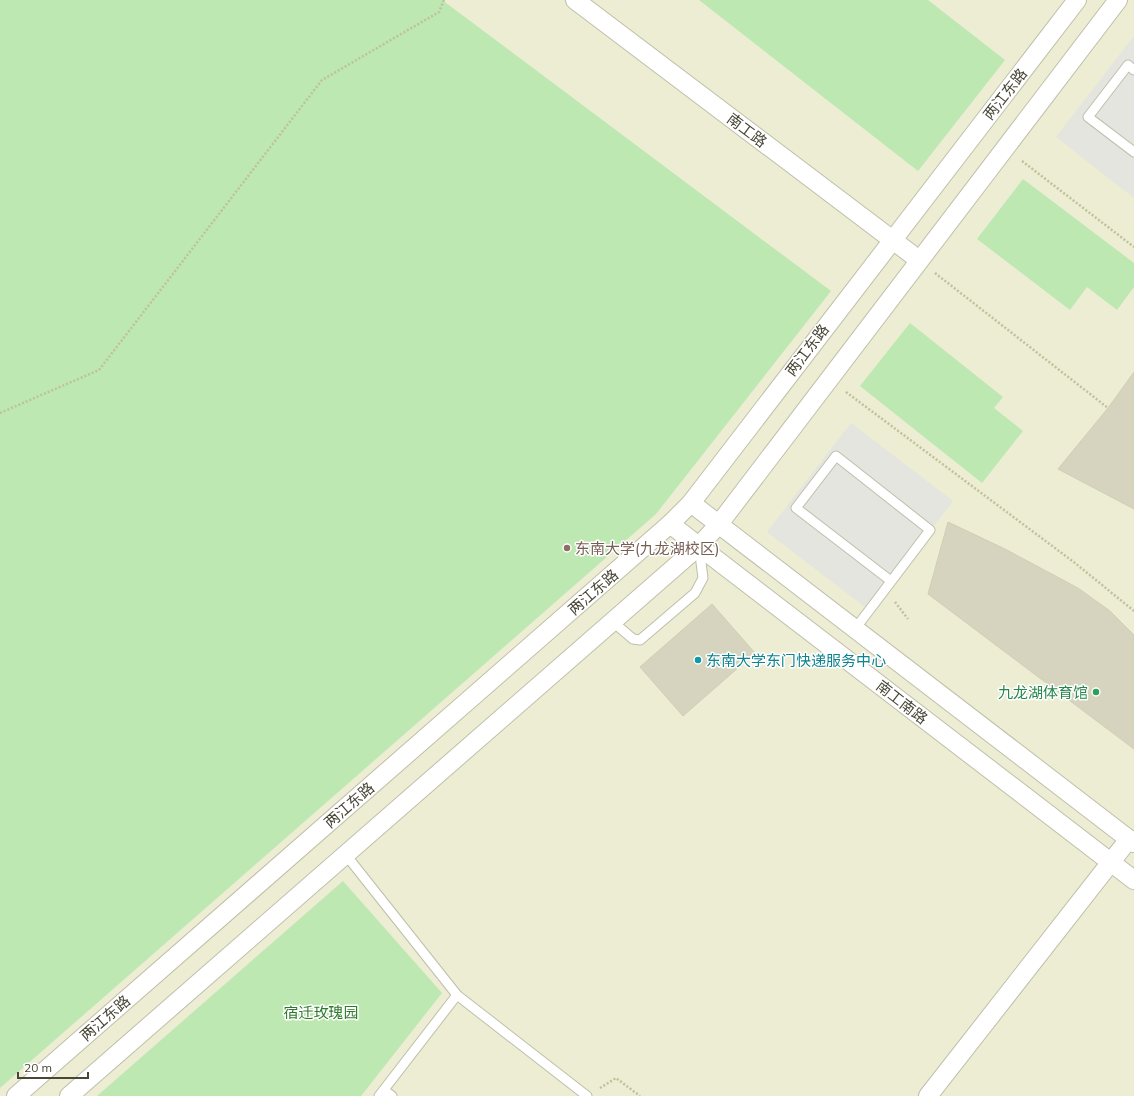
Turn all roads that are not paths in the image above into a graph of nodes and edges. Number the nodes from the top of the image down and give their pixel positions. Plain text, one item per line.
1 (575, 0) edge
2 (1077, 0) edge
3 (1118, 0) edge
4 (1134, 70) edge
5 (1134, 152) edge
6 (892, 240) junction
7 (919, 260) junction
8 (691, 503) junction
9 (670, 524) junction
10 (719, 524) junction
11 (699, 546) junction
12 (891, 582) junction
13 (613, 622) junction
14 (855, 629) junction
15 (1131, 841) edge
16 (346, 855) junction
17 (1111, 862) junction
18 (1134, 880) edge
19 (457, 995) junction
20 (381, 1093) edge
21 (16, 1096) edge
22 (69, 1096) edge
23 (392, 1096) edge
24 (587, 1096) edge
25 (928, 1096) edge

1 - 6 street, 南工路
2 - 6 street, 两江东路
3 - 7 street
4 - 5 lane
6 - 7 street, 南工路
6 - 8 street, 两江东路
7 - 10 street
8 - 9 street, 两江东路
8 - 10 street, 南工南路
9 - 11 street, 南工南路
9 - 21 street, 两江东路
10 - 11 street
10 - 14 street, 南工南路
11 - 13 street
11 - 13 lane
11 - 17 street, 南工南路
12 - 12 lane
12 - 14 lane
13 - 16 street
14 - 15 street, 南工南路
15 - 17 street
16 - 19 lane
16 - 22 street
17 - 18 street, 南工南路
17 - 25 street
19 - 20 lane
19 - 24 lane
20 - 23 lane

